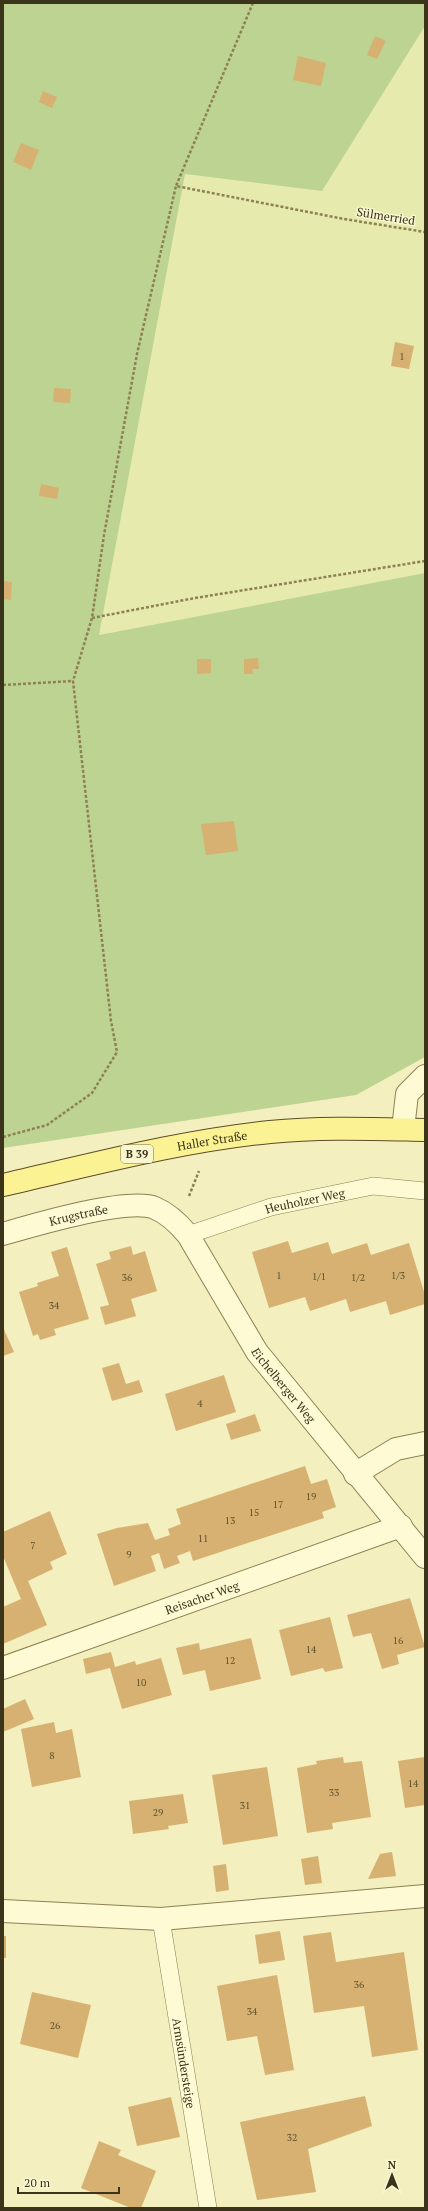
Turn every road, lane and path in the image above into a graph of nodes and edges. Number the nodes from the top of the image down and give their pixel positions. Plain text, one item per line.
1 (252, 3) edge
2 (176, 186) junction
3 (425, 232) edge
4 (425, 561) edge
5 (92, 618) junction
6 (73, 681) junction
7 (3, 685) edge
8 (425, 1076) edge
9 (403, 1129) junction
10 (425, 1130) edge
11 (3, 1137) edge
12 (200, 1170) dead end
13 (3, 1185) edge
14 (425, 1191) edge
15 (154, 1208) joint
16 (183, 1229) junction
17 (3, 1234) edge
18 (425, 1443) edge
19 (355, 1474) junction
20 (401, 1526) junction
21 (425, 1556) edge
22 (3, 1668) edge
23 (425, 1896) edge
24 (3, 1910) edge
25 (161, 1918) junction
26 (208, 2208) edge

1 - 2 path
2 - 3 path, Sülmerried
2 - 5 path
4 - 5 path
5 - 6 path
6 - 7 path
6 - 11 path
8 - 9 street
9 - 10 main road, Haller Straße / B 39
9 - 13 main road, Haller Straße / B 39
12 - 16 path
14 - 16 lane, Heuholzer Weg
15 - 16 street, Eichelberger Weg
15 - 17 street, Krugstraße
16 - 19 street, Eichelberger Weg
18 - 19 street
19 - 20 street, Eichelberger Weg
20 - 21 street, Eichelberger Weg
20 - 22 street, Reisacher Weg
23 - 25 street
24 - 25 street
25 - 26 lane, Armsündersteige

